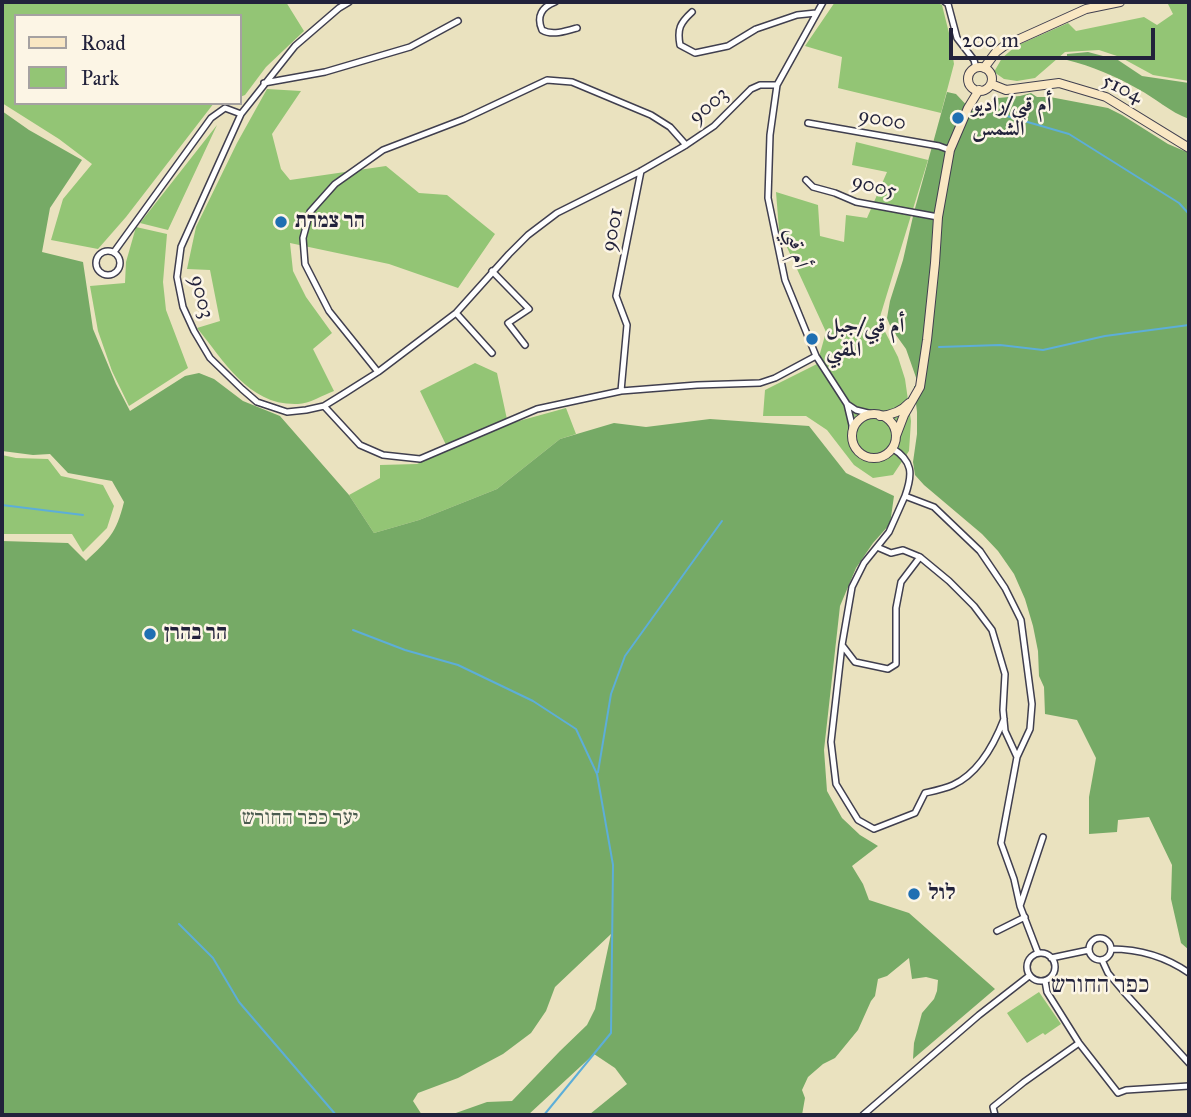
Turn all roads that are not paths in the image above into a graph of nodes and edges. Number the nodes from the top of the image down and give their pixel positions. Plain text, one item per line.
1 (349, 2) edge
2 (555, 2) edge
3 (823, 2) edge
4 (1120, 2) edge
5 (948, 3) edge
6 (692, 12) dead end
7 (816, 13) junction
8 (458, 21) dead end
9 (577, 28) dead end
10 (980, 68) junction
11 (264, 83) junction
12 (991, 84) junction
13 (777, 85) junction
14 (979, 90) junction
15 (240, 114) junction
16 (808, 123) dead end
17 (686, 145) junction
18 (1189, 148) edge
19 (950, 150) junction
20 (641, 170) junction
21 (806, 180) dead end
22 (938, 217) junction
23 (114, 252) junction
24 (492, 271) junction
25 (456, 313) junction
26 (526, 345) dead end
27 (492, 353) dead end
28 (816, 356) junction
29 (378, 372) junction
30 (621, 391) junction
31 (913, 398) junction
32 (847, 404) junction
33 (324, 406) junction
34 (876, 415) junction
35 (852, 434) junction
36 (896, 436) junction
37 (892, 447) junction
38 (905, 496) junction
39 (877, 547) junction
40 (920, 558) junction
41 (842, 645) junction
42 (1004, 719) junction
43 (1017, 757) junction
44 (1043, 837) dead end
45 (1020, 906) junction
46 (1025, 917) junction
47 (997, 931) dead end
48 (1111, 949) junction
49 (1089, 950) junction
50 (1038, 953) junction
51 (1051, 958) junction
52 (1102, 960) junction
53 (1189, 973) edge
54 (1029, 976) junction
55 (1045, 981) junction
56 (1079, 1043) junction
57 (1189, 1063) edge
58 (1189, 1086) edge
59 (863, 1115) edge
60 (995, 1115) edge

1 - 11 street, 9003
2 - 9 street
3 - 7 street
4 - 10 street
5 - 10 street
6 - 7 street
7 - 13 street
8 - 11 street
10 - 12 street
10 - 14 street
11 - 15 street, 9003
12 - 14 street
12 - 18 street, 5104
13 - 17 street, 9003
13 - 28 street, أم قبي
14 - 19 street
15 - 23 street
15 - 33 street, 9003
16 - 19 street, 9000
17 - 20 street, 9003
17 - 29 street
19 - 22 street
20 - 24 street, 9003
20 - 30 street, 9001
21 - 22 street, 9005
22 - 31 street
23 - 23 street
24 - 25 street, 9003
24 - 26 street
25 - 27 street
25 - 29 street, 9003
28 - 30 street
28 - 32 street, أم قبي
29 - 33 street, 9003
30 - 33 street
31 - 34 street
31 - 36 street
32 - 34 street
32 - 35 street, أم قبي
34 - 35 street
34 - 36 street
35 - 37 street
36 - 37 street
37 - 38 street
38 - 39 street
38 - 43 street
39 - 40 street
39 - 41 street
40 - 41 street
40 - 42 street
41 - 42 street
42 - 43 street
43 - 45 street
44 - 45 street
45 - 46 street
46 - 47 street
46 - 50 street
48 - 49 street
48 - 52 street
48 - 53 street
49 - 51 street
49 - 52 street
50 - 51 street
50 - 54 street
51 - 55 street
52 - 57 street
54 - 55 street
54 - 59 street
55 - 56 street
56 - 58 street
56 - 60 street

